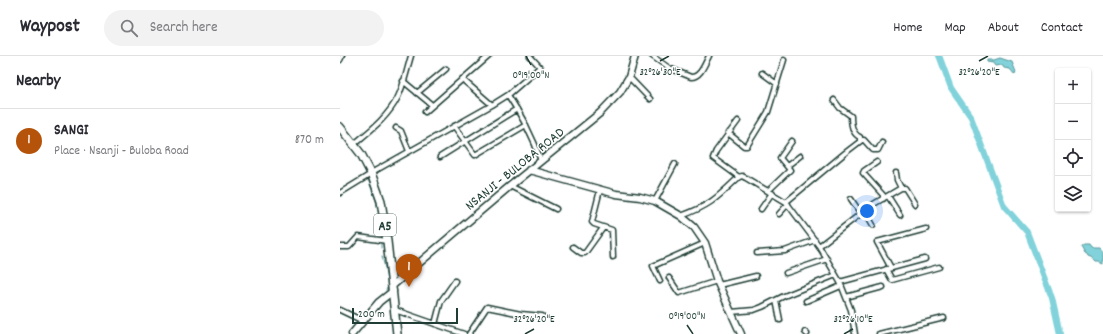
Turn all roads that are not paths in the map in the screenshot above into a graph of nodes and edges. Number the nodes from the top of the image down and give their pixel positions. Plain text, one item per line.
1 (342, 56) edge
2 (411, 56) edge
3 (489, 56) edge
4 (530, 56) edge
5 (635, 56) edge
6 (652, 56) edge
7 (708, 56) edge
8 (340, 60) edge
9 (784, 60) dead end
10 (446, 69) dead end
11 (762, 73) dead end
12 (629, 77) junction
13 (462, 79) junction
14 (403, 81) junction
15 (777, 84) junction
16 (417, 93) junction
17 (508, 95) junction
18 (650, 99) dead end
19 (834, 100) dead end
20 (432, 105) junction
21 (492, 105) junction
22 (517, 109) junction
23 (425, 112) dead end
24 (738, 121) dead end
25 (526, 125) junction
26 (454, 126) junction
27 (340, 128) edge
28 (396, 128) dead end
29 (728, 133) junction
30 (465, 141) junction
31 (792, 142) dead end
32 (860, 142) junction
33 (882, 142) dead end
34 (354, 144) junction
35 (409, 152) junction
36 (800, 156) dead end
37 (440, 157) dead end
38 (541, 161) junction
39 (876, 162) dead end
40 (675, 164) dead end
41 (787, 166) junction
42 (529, 170) junction
43 (896, 173) dead end
44 (371, 174) junction
45 (739, 177) junction
46 (510, 186) junction
47 (901, 188) junction
48 (600, 190) junction
49 (768, 191) junction
50 (340, 193) edge
51 (772, 193) junction
52 (888, 196) junction
53 (851, 199) dead end
54 (883, 199) junction
55 (655, 201) junction
56 (787, 203) junction
57 (914, 204) dead end
58 (556, 209) dead end
59 (761, 209) dead end
60 (863, 213) junction
61 (779, 214) dead end
62 (900, 215) dead end
63 (681, 216) junction
64 (873, 225) dead end
65 (603, 228) junction
66 (926, 229) dead end
67 (815, 240) junction
68 (387, 241) junction
69 (705, 244) junction
70 (819, 246) junction
71 (340, 247) edge
72 (573, 247) dead end
73 (757, 253) dead end
74 (613, 257) dead end
75 (827, 259) junction
76 (925, 259) dead end
77 (939, 267) dead end
78 (891, 268) junction
79 (886, 270) junction
80 (786, 273) dead end
81 (836, 275) junction
82 (756, 276) dead end
83 (669, 278) dead end
84 (455, 281) dead end
85 (660, 281) dead end
86 (718, 283) junction
87 (840, 284) junction
88 (883, 287) dead end
89 (392, 288) junction
90 (846, 298) junction
91 (776, 300) junction
92 (806, 301) dead end
93 (340, 310) edge
94 (395, 310) junction
95 (731, 312) junction
96 (542, 316) dead end
97 (944, 318) dead end
98 (780, 320) dead end
99 (363, 321) junction
100 (435, 324) junction
101 (352, 334) edge
102 (397, 334) edge
103 (464, 334) edge
104 (469, 334) edge
105 (741, 334) edge
106 (855, 334) edge
107 (879, 334) edge

1 - 8 street
2 - 14 street
3 - 13 street
4 - 17 street
5 - 12 main road, NSANJI - BULOBA ROAD
6 - 7 street
9 - 15 street
10 - 16 street
11 - 15 street
12 - 18 street
12 - 38 main road, NSANJI - BULOBA ROAD
13 - 20 street
13 - 21 street
14 - 16 street
14 - 34 street
15 - 29 street
16 - 20 street
17 - 21 street
17 - 22 street
19 - 32 street
20 - 23 street
21 - 26 street
22 - 25 street
22 - 30 street
24 - 29 street
25 - 30 street
25 - 38 street
26 - 30 street
26 - 35 street
27 - 34 main road, A5
28 - 35 street
29 - 45 street
30 - 37 street
31 - 41 street
32 - 33 street
32 - 56 street
34 - 44 main road, A5
35 - 44 street
36 - 41 street
38 - 42 main road, NSANJI - BULOBA ROAD
39 - 54 street
40 - 55 street
41 - 49 street
42 - 46 main road, NSANJI - BULOBA ROAD
42 - 48 main road
43 - 47 street
44 - 50 street
44 - 68 main road, A5
45 - 49 street
45 - 63 street
46 - 58 street
46 - 89 main road, NSANJI - BULOBA ROAD
47 - 52 street
47 - 57 street
48 - 55 main road
48 - 65 street
49 - 51 street
51 - 56 street
51 - 59 street
52 - 54 street
52 - 62 street
53 - 60 street
54 - 60 street
55 - 63 main road
56 - 61 street
56 - 67 street
60 - 64 street
60 - 70 street
63 - 69 main road
65 - 72 street
65 - 74 street
66 - 78 street
67 - 70 street
67 - 73 street
68 - 71 street
68 - 89 main road, A5
69 - 85 street
69 - 86 main road
70 - 75 street
75 - 80 street
75 - 81 street
76 - 78 street
77 - 79 street
78 - 79 street
79 - 87 street
81 - 87 street
81 - 91 street
82 - 86 street
83 - 86 street
84 - 100 street
86 - 95 main road
87 - 90 street
87 - 92 street
88 - 90 street
89 - 94 main road, A5
89 - 99 main road, NSANJI - BULOBA ROAD
90 - 106 street
91 - 95 street
91 - 98 street
93 - 99 street
94 - 100 street
94 - 102 main road, A5
95 - 105 main road
96 - 104 street
97 - 107 street
99 - 101 main road, NSANJI - BULOBA ROAD
100 - 103 street

